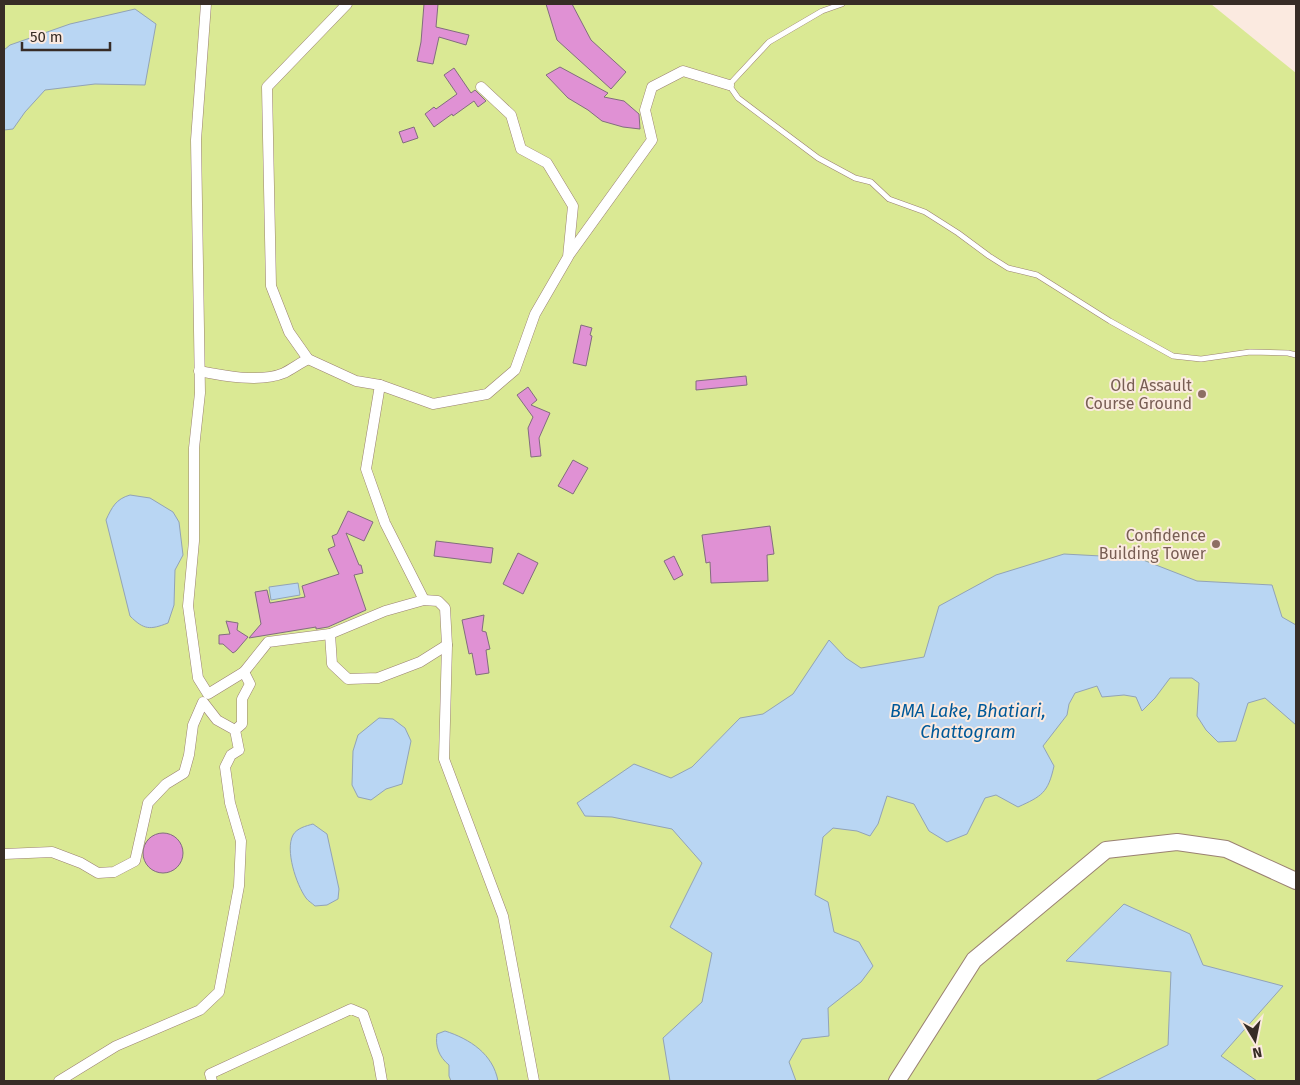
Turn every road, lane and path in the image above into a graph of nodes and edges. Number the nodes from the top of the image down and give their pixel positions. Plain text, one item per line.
1 (206, 4) edge
2 (347, 4) edge
3 (842, 4) edge
4 (729, 85) junction
5 (482, 87) dead end
6 (568, 257) junction
7 (1296, 355) edge
8 (308, 359) junction
9 (199, 371) junction
10 (380, 385) junction
11 (424, 600) junction
12 (330, 634) junction
13 (447, 645) junction
14 (244, 672) junction
15 (205, 698) junction
16 (236, 730) junction
17 (4, 854) edge
18 (1296, 881) edge
19 (59, 1081) edge
20 (212, 1081) edge
21 (382, 1081) edge
22 (534, 1081) edge
23 (897, 1081) edge

1 - 9 street
2 - 8 street
3 - 4 lane
4 - 6 street
4 - 7 lane
5 - 6 street
6 - 10 street
8 - 9 street
8 - 10 street
9 - 15 street
10 - 11 street
11 - 12 street
11 - 13 street
12 - 13 street
12 - 14 street
13 - 22 street
14 - 15 street
14 - 16 street
15 - 16 street
15 - 17 street
16 - 19 street
18 - 23 main road
20 - 21 street

